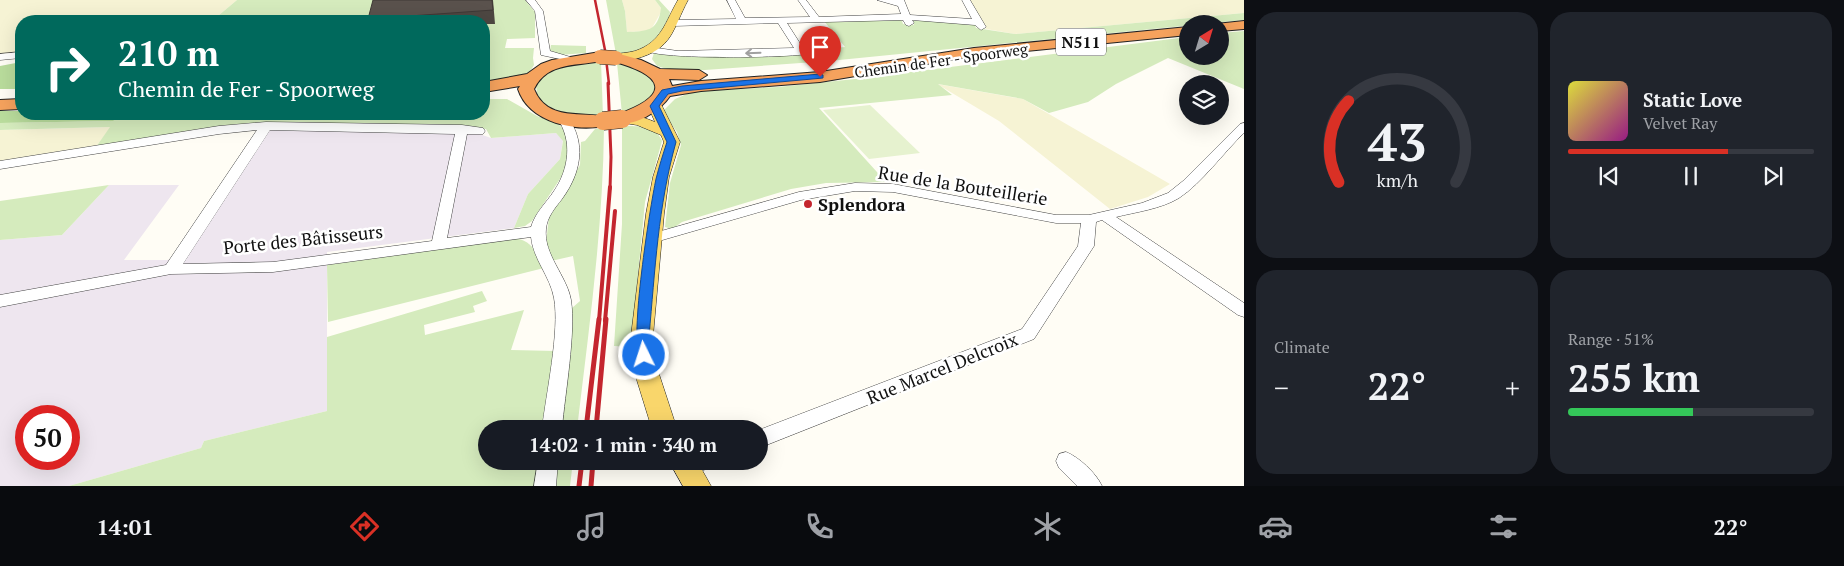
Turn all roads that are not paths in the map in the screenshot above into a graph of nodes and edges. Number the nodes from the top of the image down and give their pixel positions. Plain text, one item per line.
1 (530, 0) edge
2 (683, 0) edge
3 (731, 0) edge
4 (802, 0) edge
5 (881, 0) edge
6 (966, 0) edge
7 (901, 2) edge
8 (816, 19) junction
9 (781, 20) junction
10 (908, 20) junction
11 (742, 22) junction
12 (673, 24) junction
13 (1244, 25) edge
14 (1229, 26) edge
15 (1179, 32) edge
16 (543, 46) junction
17 (974, 52) junction
18 (15, 56) edge
19 (0, 57) edge
20 (570, 60) junction
21 (651, 60) junction
22 (535, 75) junction
23 (490, 87) edge
24 (0, 95) edge
25 (15, 95) edge
26 (490, 96) edge
27 (660, 99) junction
28 (530, 101) junction
29 (0, 104) edge
30 (15, 104) edge
31 (563, 118) junction
32 (622, 119) junction
33 (604, 121) junction
34 (266, 126) junction
35 (1244, 127) edge
36 (462, 129) junction
37 (479, 131) dead end
38 (667, 132) junction
39 (575, 142) junction
40 (0, 165) edge
41 (1097, 217) junction
42 (538, 231) junction
43 (652, 238) junction
44 (440, 243) junction
45 (171, 269) junction
46 (0, 301) edge
47 (1244, 311) edge
48 (553, 420) edge
49 (662, 420) edge
50 (768, 435) edge
51 (1066, 461) dead end
52 (547, 470) edge
53 (545, 486) edge
54 (1091, 486) edge

1 - 16 street
2 - 12 main road
3 - 11 street
4 - 8 street
5 - 7 street
6 - 10 street
7 - 10 street
8 - 9 street
8 - 10 street
9 - 11 street
9 -> 21 street
11 - 12 street
12 - 21 main road
13 - 14 highway
15 - 17 highway, Chemin de Fer - Spoorweg / N511
16 - 20 street
16 - 22 street
17 - 21 highway, Chemin de Fer - Spoorweg / N511
17 - 27 highway, Chemin de Fer - Spoorweg / N511
18 - 19 street
20 - 21 highway, Chemin de Fer - Spoorweg, bridge
20 - 22 highway, Chemin de Fer - Spoorweg
21 - 27 highway
22 - 23 highway, Chemin de Fer - Spoorweg
22 - 28 highway
24 - 25 highway
26 - 28 highway, Chemin de Fer - Spoorweg
27 - 32 highway, Chemin de Fer - Spoorweg
27 - 38 main road
28 - 31 highway, Chemin de Fer - Spoorweg
29 - 30 highway
31 - 33 highway, Chemin de Fer - Spoorweg
31 - 39 street
32 - 33 highway, Chemin de Fer - Spoorweg, bridge
32 - 38 main road
33 - 39 street
34 - 36 street
34 - 40 street
34 - 45 street, Porte des Bâtisseurs
35 - 41 street, Rue de la Bouteillerie
36 - 37 street
36 - 44 street
38 - 43 main road
39 - 42 street
41 - 43 street, Rue de la Bouteillerie
41 - 47 street
41 - 50 street, Rue Marcel Delcroix
42 - 44 street, Porte des Bâtisseurs
42 - 48 street
43 - 49 main road
44 - 45 street, Porte des Bâtisseurs
45 - 46 street, Porte des Bâtisseurs
51 - 54 street
52 - 53 street

